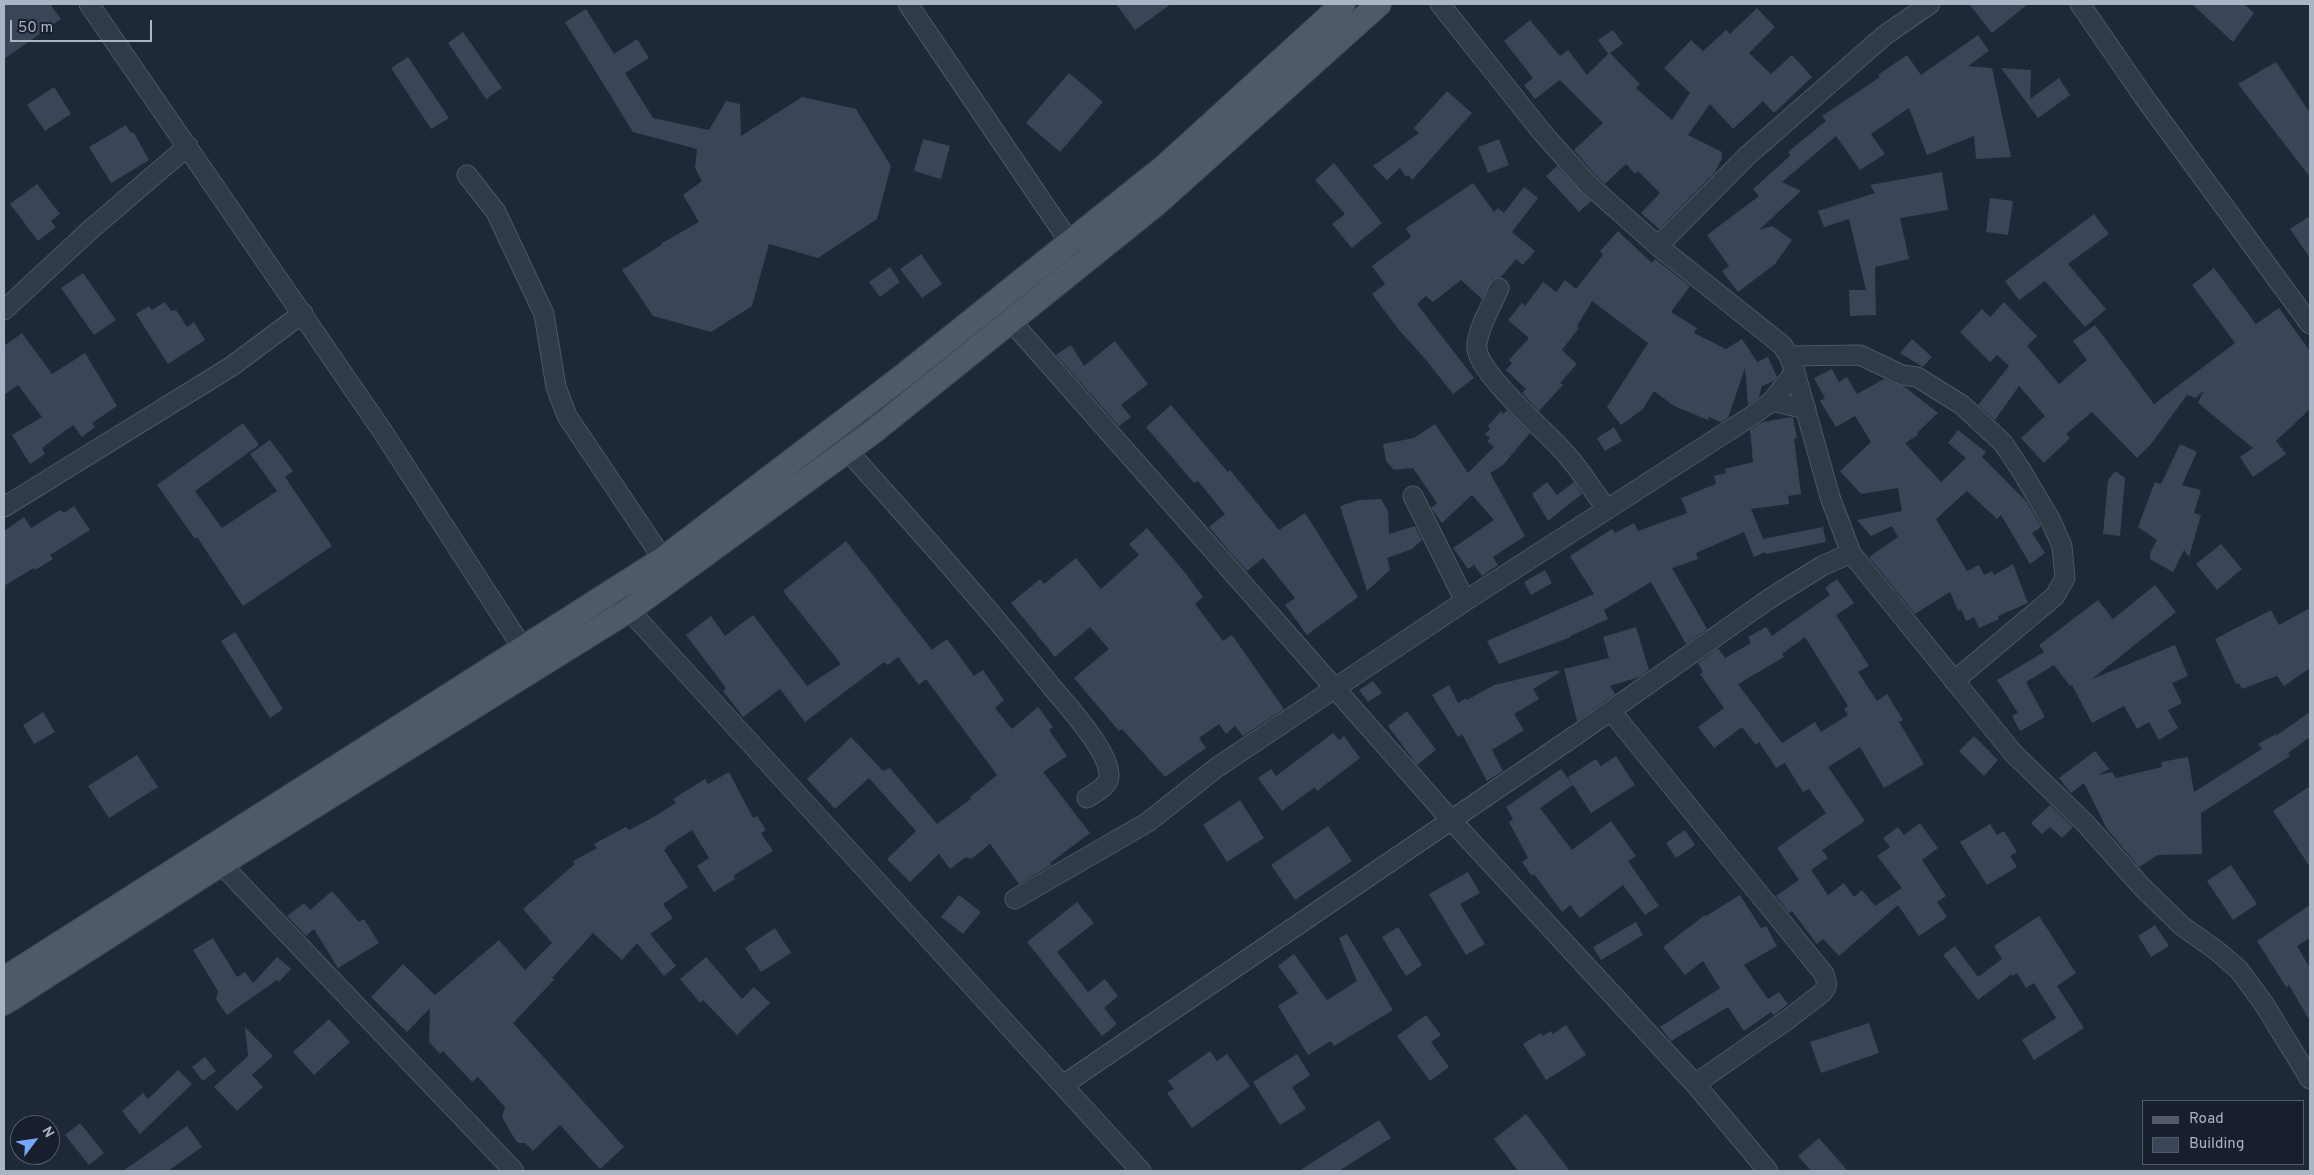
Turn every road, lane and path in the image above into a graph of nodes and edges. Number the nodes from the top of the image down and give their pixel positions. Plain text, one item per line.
1 (89, 4) edge
2 (908, 4) edge
3 (1343, 4) edge
4 (1378, 4) edge
5 (1440, 4) edge
6 (1930, 4) edge
7 (2080, 4) edge
8 (188, 146) junction
9 (467, 175) dead end
10 (1068, 243) junction
11 (1658, 246) junction
12 (1084, 262) junction
13 (1500, 288) dead end
14 (4, 310) edge
15 (303, 313) junction
16 (1011, 321) junction
17 (2310, 324) edge
18 (1792, 364) junction
19 (1772, 401) junction
20 (1806, 409) junction
21 (847, 450) junction
22 (1412, 496) dead end
23 (4, 507) edge
24 (1607, 509) junction
25 (1851, 553) junction
26 (663, 559) junction
27 (616, 590) junction
28 (1465, 601) junction
29 (629, 610) junction
30 (522, 647) junction
31 (1954, 681) junction
32 (1335, 688) junction
33 (1611, 711) junction
34 (1087, 798) dead end
35 (1451, 820) junction
36 (221, 864) junction
37 (193, 870) junction
38 (1015, 899) dead end
39 (4, 979) edge
40 (4, 1003) edge
41 (2310, 1079) edge
42 (1694, 1084) junction
43 (1063, 1086) junction
44 (514, 1171) edge
45 (1141, 1171) edge
46 (1768, 1171) edge

1 - 8 street
2 - 10 street
3 - 10 main road
4 - 12 main road
5 - 11 street
6 - 11 street
7 - 17 street
8 - 14 street
8 - 15 street
9 - 26 street
10 - 12 street
10 - 26 main road
11 - 18 street
12 - 16 main road
13 - 24 street
15 - 23 street
15 - 30 street
16 - 21 main road
16 - 32 street
18 - 19 street
18 - 20 street
18 - 31 street
19 - 20 street
19 - 24 street
20 - 25 street
21 - 29 main road
21 - 34 street
22 - 28 street
24 - 28 street
25 - 31 street
25 - 33 street
26 - 27 main road
27 - 29 street
27 - 30 main road
28 - 32 street
29 - 36 main road
29 - 43 street
30 - 37 main road
31 - 41 street
32 - 35 street
32 - 38 street
33 - 35 street
33 - 42 street
35 - 42 street
35 - 43 street
36 - 37 main road
36 - 44 street
37 - 39 main road
37 - 40 main road
42 - 46 street
43 - 45 street

